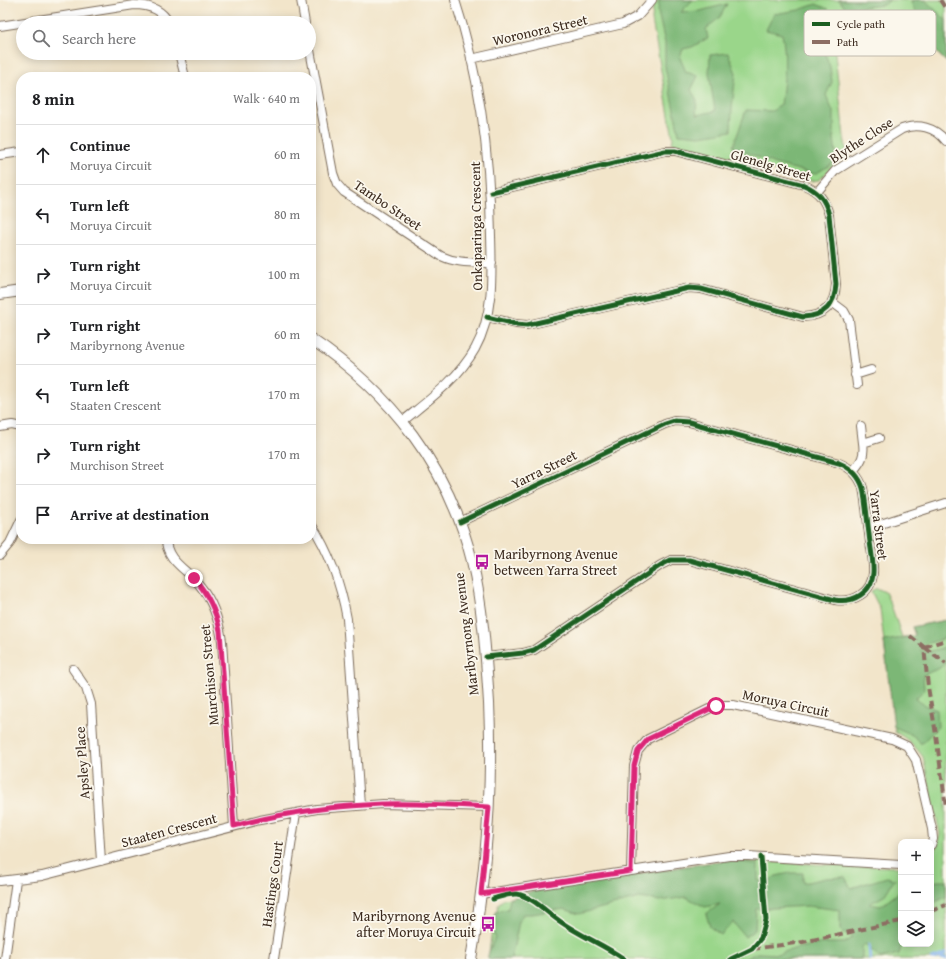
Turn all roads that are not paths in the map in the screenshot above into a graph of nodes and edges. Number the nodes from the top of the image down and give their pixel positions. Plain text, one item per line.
1 (301, 0) edge
2 (455, 0) edge
3 (652, 0) edge
4 (67, 16) edge
5 (164, 16) edge
6 (304, 16) edge
7 (16, 24) edge
8 (0, 26) edge
9 (181, 60) edge
10 (312, 60) edge
11 (471, 60) junction
12 (184, 72) edge
13 (314, 72) edge
14 (316, 82) edge
15 (946, 141) edge
16 (16, 153) edge
17 (0, 155) edge
18 (491, 192) junction
19 (817, 192) junction
20 (492, 263) junction
21 (16, 292) edge
22 (0, 294) edge
23 (832, 302) junction
24 (487, 317) junction
25 (316, 342) edge
26 (871, 370) dead end
27 (855, 375) junction
28 (857, 385) dead end
29 (403, 421) junction
30 (16, 426) edge
31 (861, 426) dead end
32 (0, 427) edge
33 (879, 438) dead end
34 (863, 444) junction
35 (853, 471) junction
36 (946, 503) edge
37 (460, 522) junction
38 (868, 528) junction
39 (16, 530) edge
40 (316, 533) edge
41 (166, 544) edge
42 (0, 555) edge
43 (486, 657) junction
44 (72, 669) dead end
45 (360, 805) junction
46 (489, 807) junction
47 (296, 813) junction
48 (234, 826) junction
49 (933, 839) edge
50 (101, 861) junction
51 (898, 865) edge
52 (631, 871) junction
53 (16, 880) junction
54 (0, 881) edge
55 (481, 894) junction
56 (4, 959) edge
57 (274, 959) edge
58 (471, 959) edge

1 - 6 street
2 - 11 street, Onkaparinga Crescent
3 - 11 street, Woronora Street
4 - 5 street
7 - 8 street
9 - 12 street
10 - 13 street, Tambo Street
11 - 18 street, Onkaparinga Crescent
14 - 20 street, Tambo Street
15 - 19 street, Blythe Close
16 - 17 street
18 - 19 street, Glenelg Street
18 - 20 street, Onkaparinga Crescent
19 - 23 street, Glenelg Street
20 - 24 street, Onkaparinga Crescent
21 - 22 street
23 - 24 street
23 - 27 street
24 - 29 street, Onkaparinga Crescent
25 - 29 street, Maribyrnong Avenue
26 - 27 street
27 - 28 street
29 - 37 street, Maribyrnong Avenue
30 - 32 street
31 - 34 street
33 - 34 street
34 - 35 street
35 - 37 street, Yarra Street
35 - 38 street, Yarra Street
36 - 38 street
37 - 43 street, Maribyrnong Avenue
38 - 43 street, Yarra Street
39 - 42 street
40 - 45 street
41 - 48 street, Murchison Street
43 - 46 street, Maribyrnong Avenue
44 - 50 street, Apsley Place
45 - 46 street, Staaten Crescent
45 - 47 street, Staaten Crescent
46 - 55 street, Maribyrnong Avenue
47 - 48 street, Staaten Crescent
47 - 57 street, Hastings Court
48 - 50 street, Staaten Crescent
49 - 52 street, Moruya Circuit
50 - 53 street, Staaten Crescent
51 - 52 street
52 - 55 street
53 - 54 street, Staaten Crescent
53 - 56 street
55 - 58 street, Maribyrnong Avenue

